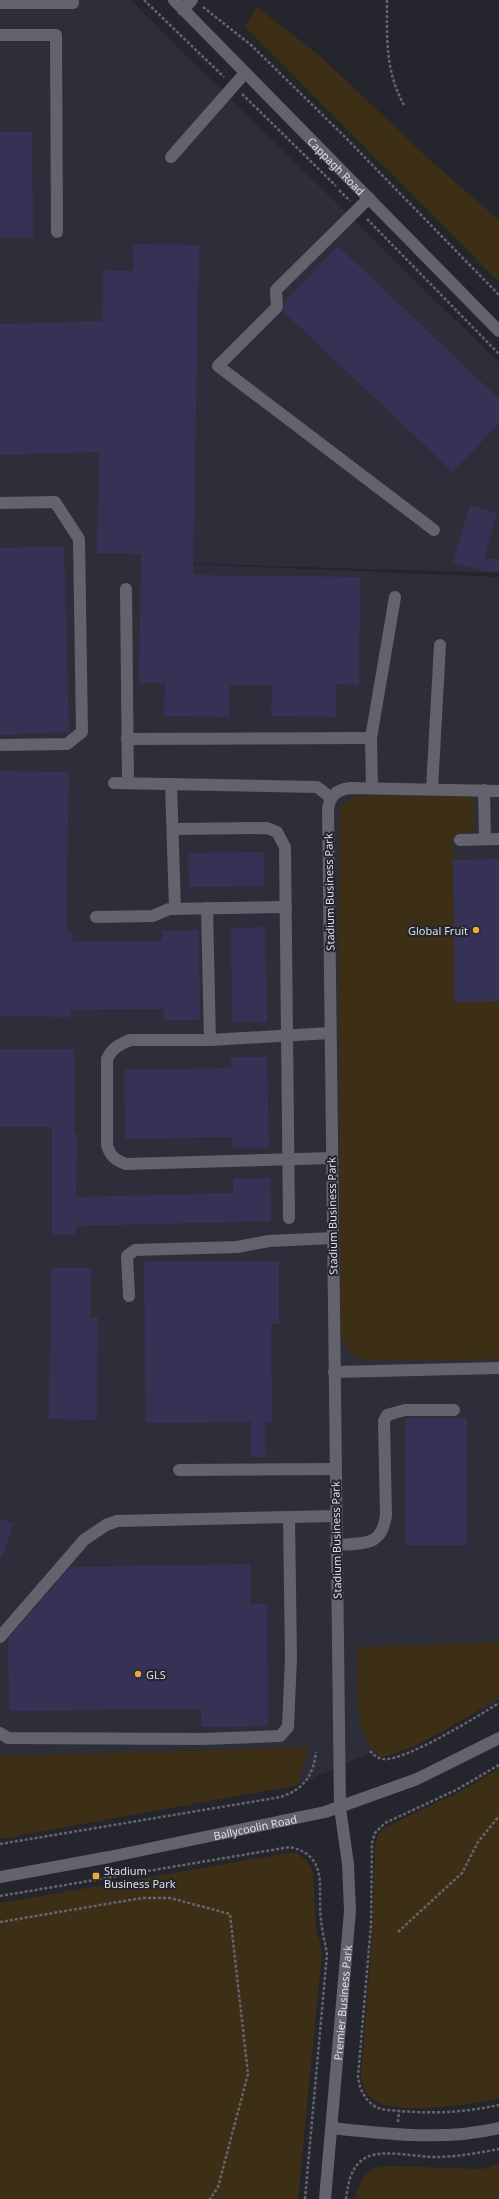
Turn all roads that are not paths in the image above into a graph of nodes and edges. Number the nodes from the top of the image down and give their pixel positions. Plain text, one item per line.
1 (74, 0) edge
2 (174, 0) edge
3 (196, 2) edge
4 (0, 3) edge
5 (183, 10) junction
6 (0, 35) edge
7 (245, 73) junction
8 (170, 157) dead end
9 (369, 198) junction
10 (57, 232) dead end
11 (499, 331) edge
12 (0, 503) edge
13 (434, 530) dead end
14 (126, 589) dead end
15 (394, 597) dead end
16 (440, 645) dead end
17 (372, 738) junction
18 (127, 739) junction
19 (0, 745) edge
20 (114, 783) dead end
21 (128, 783) junction
22 (171, 784) junction
23 (372, 788) junction
24 (432, 789) junction
25 (484, 790) junction
26 (499, 791) edge
27 (330, 797) junction
28 (172, 829) junction
29 (485, 839) junction
30 (499, 839) edge
31 (460, 840) dead end
32 (286, 907) junction
33 (207, 908) junction
34 (175, 909) junction
35 (96, 917) dead end
36 (330, 1033) junction
37 (287, 1034) junction
38 (210, 1040) junction
39 (332, 1158) junction
40 (289, 1160) junction
41 (290, 1218) dead end
42 (332, 1238) junction
43 (129, 1296) dead end
44 (499, 1368) edge
45 (334, 1372) junction
46 (454, 1410) dead end
47 (335, 1469) junction
48 (179, 1470) dead end
49 (336, 1516) junction
50 (289, 1517) junction
51 (336, 1545) junction
52 (0, 1637) edge
53 (0, 1733) edge
54 (499, 1738) edge
55 (340, 1808) junction
56 (0, 1877) edge
57 (332, 2128) junction
58 (499, 2128) edge
59 (325, 2199) edge

1 - 4 street
2 - 5 street, Cappagh Road
3 - 5 street
5 - 7 street, Cappagh Road
6 - 10 street
7 - 8 street
7 - 9 street, Cappagh Road
9 - 11 street, Cappagh Road
9 - 13 street
12 - 19 street
14 - 18 street
15 - 17 street
16 - 24 street
17 - 18 street
17 - 23 street
18 - 21 street
20 - 21 street
21 - 22 street
22 - 27 street
22 - 28 street
23 - 24 street
23 - 27 street
24 - 25 street
25 - 26 street
25 - 29 street
27 - 36 street, Stadium Business Park
28 - 32 street
28 - 34 street
29 - 30 street
29 - 31 street
32 - 33 street
32 - 37 street
33 - 34 street
33 - 38 street
34 - 35 street
36 - 37 street
36 - 39 street, Stadium Business Park
37 - 38 street
37 - 40 street
38 - 40 street
39 - 40 street
39 - 42 street, Stadium Business Park
40 - 41 street
42 - 43 street
42 - 45 street, Stadium Business Park
44 - 45 street
45 - 47 street, Stadium Business Park
46 - 51 street
47 - 48 street
47 - 49 street, Stadium Business Park
49 - 50 street
49 - 51 street, Stadium Business Park
50 - 52 street
50 - 53 street
51 - 55 street, Stadium Business Park
54 - 55 street, Ballycoolin Road
55 - 56 street, Ballycoolin Road
55 - 57 street, Premier Business Park
57 - 58 street
57 - 59 street, Premier Business Park

